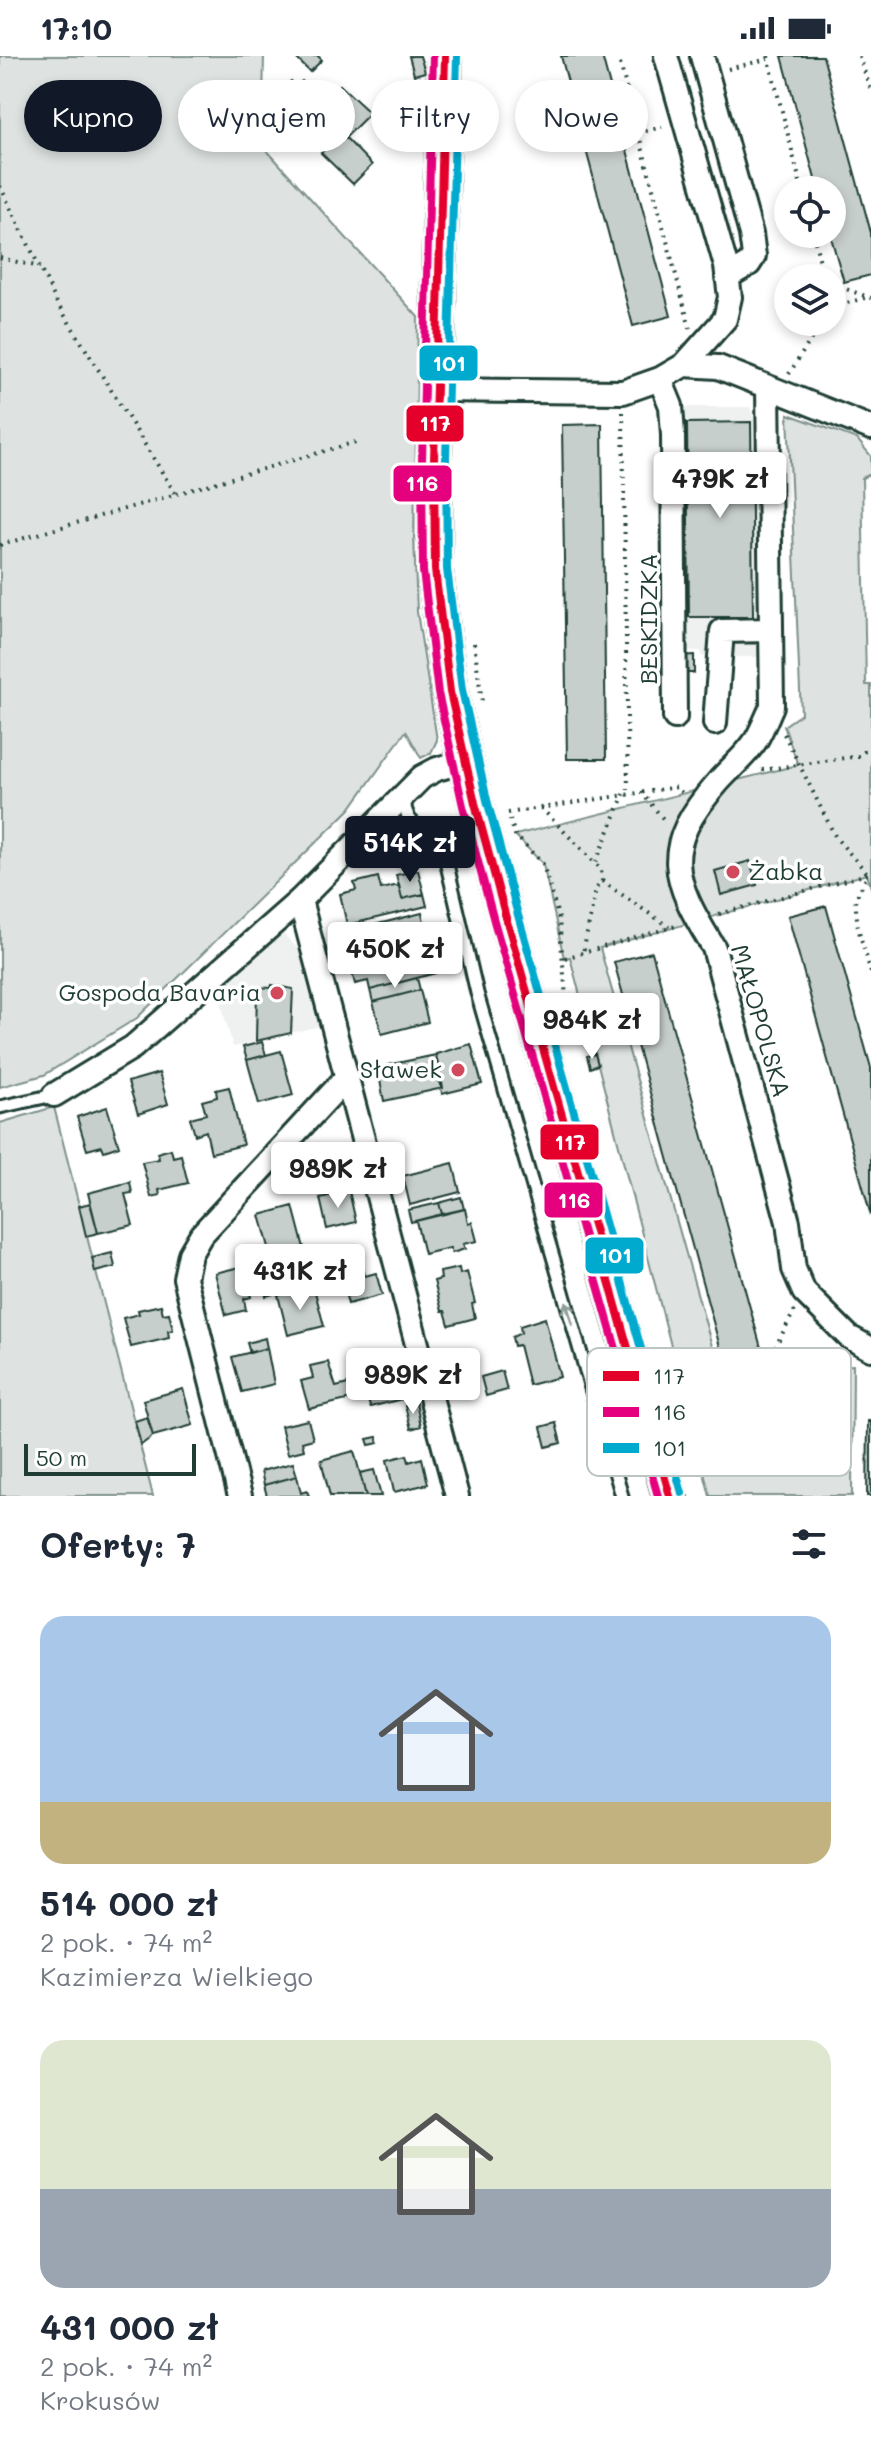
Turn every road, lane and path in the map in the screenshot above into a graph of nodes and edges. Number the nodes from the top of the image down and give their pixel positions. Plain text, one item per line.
1 (445, 56) edge
2 (618, 56) edge
3 (666, 56) edge
4 (702, 56) edge
5 (768, 56) edge
6 (859, 56) edge
7 (624, 80) edge
8 (871, 90) edge
9 (662, 127) dead end
10 (648, 130) edge
11 (643, 152) edge
12 (798, 176) edge
13 (0, 186) edge
14 (0, 258) edge
15 (40, 267) junction
16 (727, 277) junction
17 (846, 289) edge
18 (869, 298) edge
19 (846, 304) edge
20 (695, 326) dead end
21 (812, 336) edge
22 (684, 365) junction
23 (660, 379) junction
24 (772, 389) junction
25 (435, 390) junction
26 (623, 405) dead end
27 (871, 428) edge
28 (356, 442) dead end
29 (175, 493) junction
30 (0, 545) edge
31 (770, 630) junction
32 (473, 638) dead end
33 (483, 705) dead end
34 (772, 706) junction
35 (675, 717) dead end
36 (715, 723) dead end
37 (871, 746) edge
38 (465, 761) junction
39 (798, 766) junction
40 (407, 792) junction
41 (641, 792) junction
42 (626, 794) junction
43 (541, 808) junction
44 (697, 809) junction
45 (681, 841) junction
46 (596, 863) junction
47 (869, 874) edge
48 (602, 881) junction
49 (300, 900) junction
50 (697, 920) junction
51 (669, 928) junction
52 (583, 953) junction
53 (564, 958) junction
54 (871, 973) edge
55 (571, 1041) dead end
56 (347, 1077) junction
57 (54, 1095) joint
58 (0, 1107) edge
59 (804, 1292) junction
60 (627, 1348) edge
61 (774, 1348) edge
62 (871, 1349) edge
63 (587, 1375) edge
64 (616, 1476) edge
65 (664, 1476) edge
66 (240, 1496) edge
67 (457, 1496) edge
68 (622, 1496) edge
69 (670, 1496) edge

1 - 25 main road
2 - 7 path
3 - 16 street
4 - 16 street
5 - 12 path
6 - 8 path
9 - 10 path
11 - 20 path
13 - 15 path
14 - 15 path
15 - 29 path
16 - 22 street
17 - 18 path
18 - 19 path
21 - 24 path
22 - 23 street
22 - 24 street
23 - 25 street
23 - 35 street, BESKIDZKA
24 - 27 street
24 - 31 street
25 - 38 main road
26 - 42 path
28 - 29 path
29 - 30 path
31 - 34 street
31 - 36 street
32 - 33 path
34 - 39 path
34 - 44 street, MAŁOPOLSKA
37 - 39 path
38 - 40 street
38 - 60 main road
39 - 47 path
40 - 49 street
63 -> 40 lane
41 - 42 path
41 - 44 path
41 - 45 path
42 - 43 path
42 - 46 path
43 - 46 path
43 - 53 path
44 - 45 street, MAŁOPOLSKA
45 - 50 street, MAŁOPOLSKA
46 - 48 path
47 - 50 path
47 - 54 path
48 - 51 path
48 - 52 path
49 - 56 street
49 - 57 street
50 - 51 path
50 - 59 street, MAŁOPOLSKA
51 - 52 path
52 - 53 path
53 - 55 path
56 - 66 street
56 - 67 street
57 - 58 lane
59 - 61 path
59 - 62 street, MAŁOPOLSKA
68 -> 64 lane
65 - 69 main road

